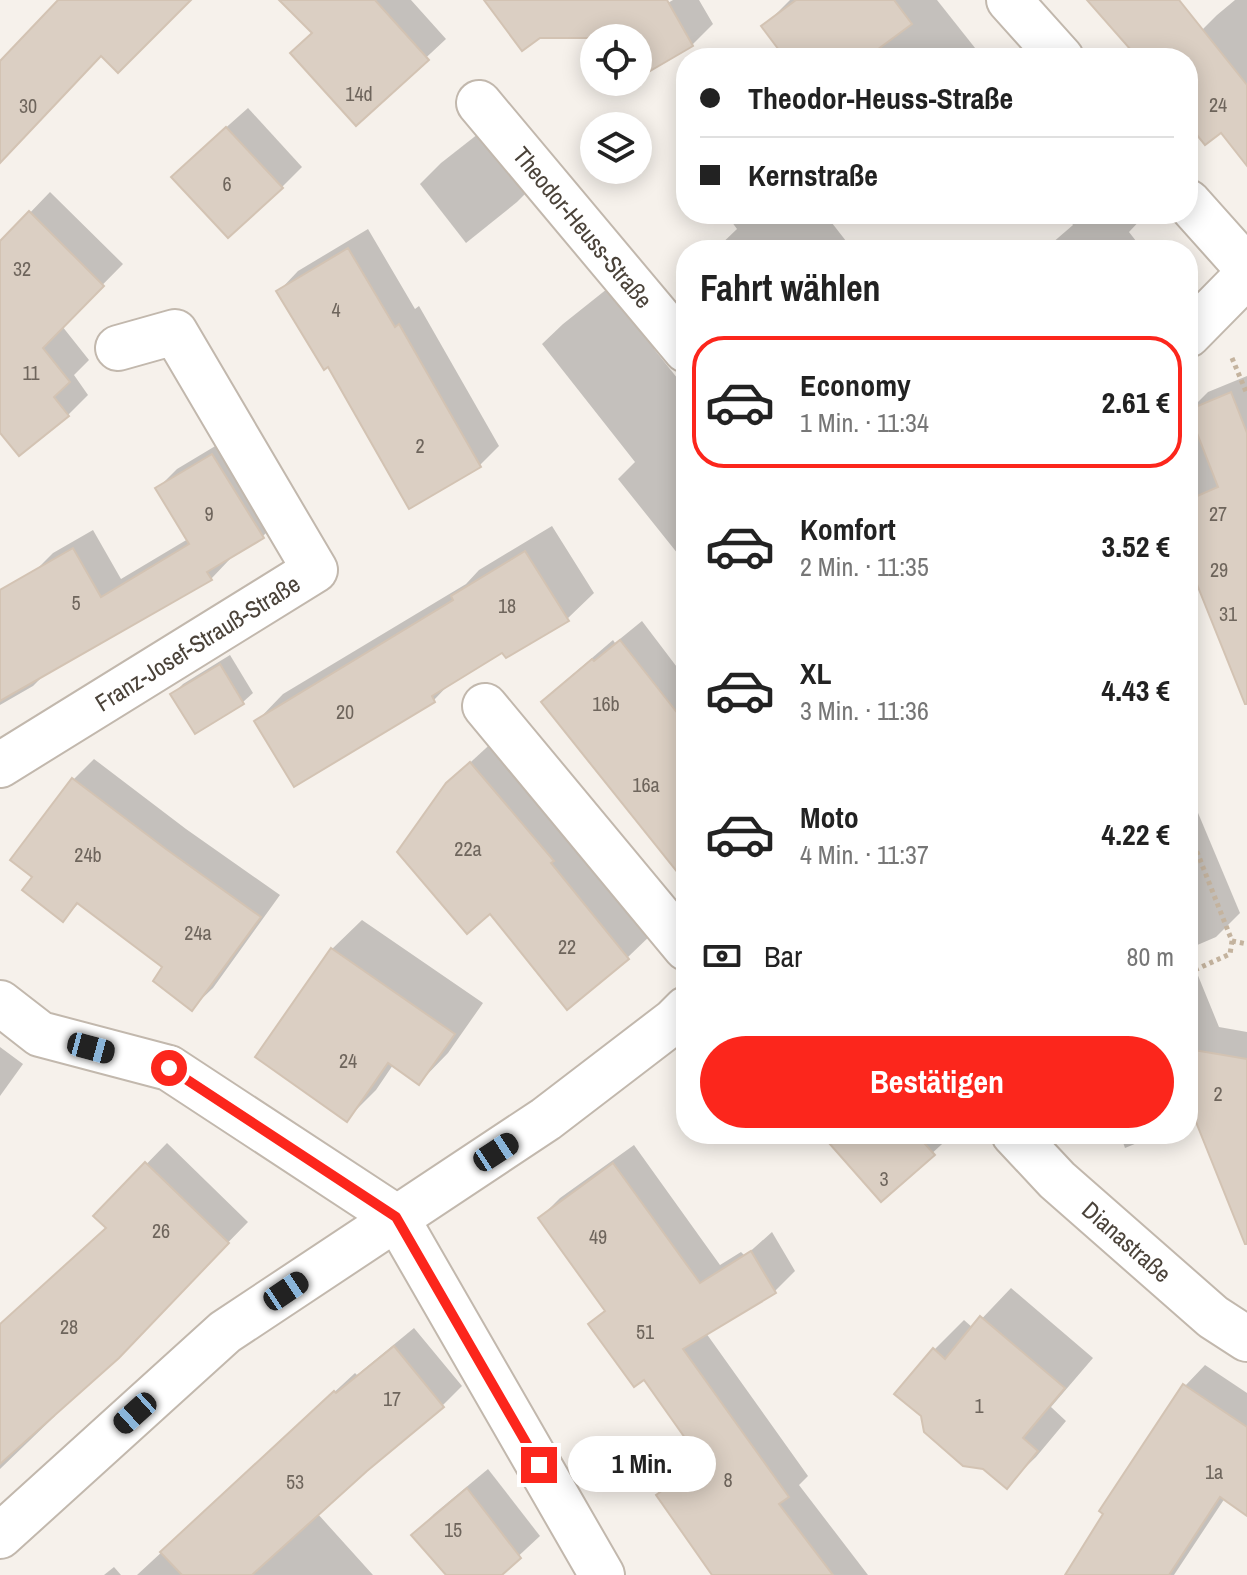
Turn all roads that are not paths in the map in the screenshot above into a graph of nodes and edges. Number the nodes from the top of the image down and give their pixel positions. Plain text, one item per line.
1 (1009, 0) edge
2 (1052, 48) edge
3 (479, 103) dead end
4 (1198, 213) edge
5 (1247, 268) edge
6 (1247, 275) edge
7 (1198, 325) edge
8 (676, 338) edge
9 (118, 348) dead end
10 (485, 706) dead end
11 (0, 765) edge
12 (676, 936) edge
13 (0, 1003) edge
14 (676, 1019) edge
15 (1023, 1144) edge
16 (396, 1217) junction
17 (1247, 1339) edge
18 (0, 1536) edge
19 (602, 1575) edge

1 - 2 street
3 - 8 street, Theodor-Heuss-Straße
4 - 5 street
6 - 7 street
9 - 11 street, Franz-Josef-Strauß-Straße
10 - 12 street
13 - 16 street
14 - 16 street
15 - 17 street, Dianastraße
16 - 18 street
16 - 19 street

